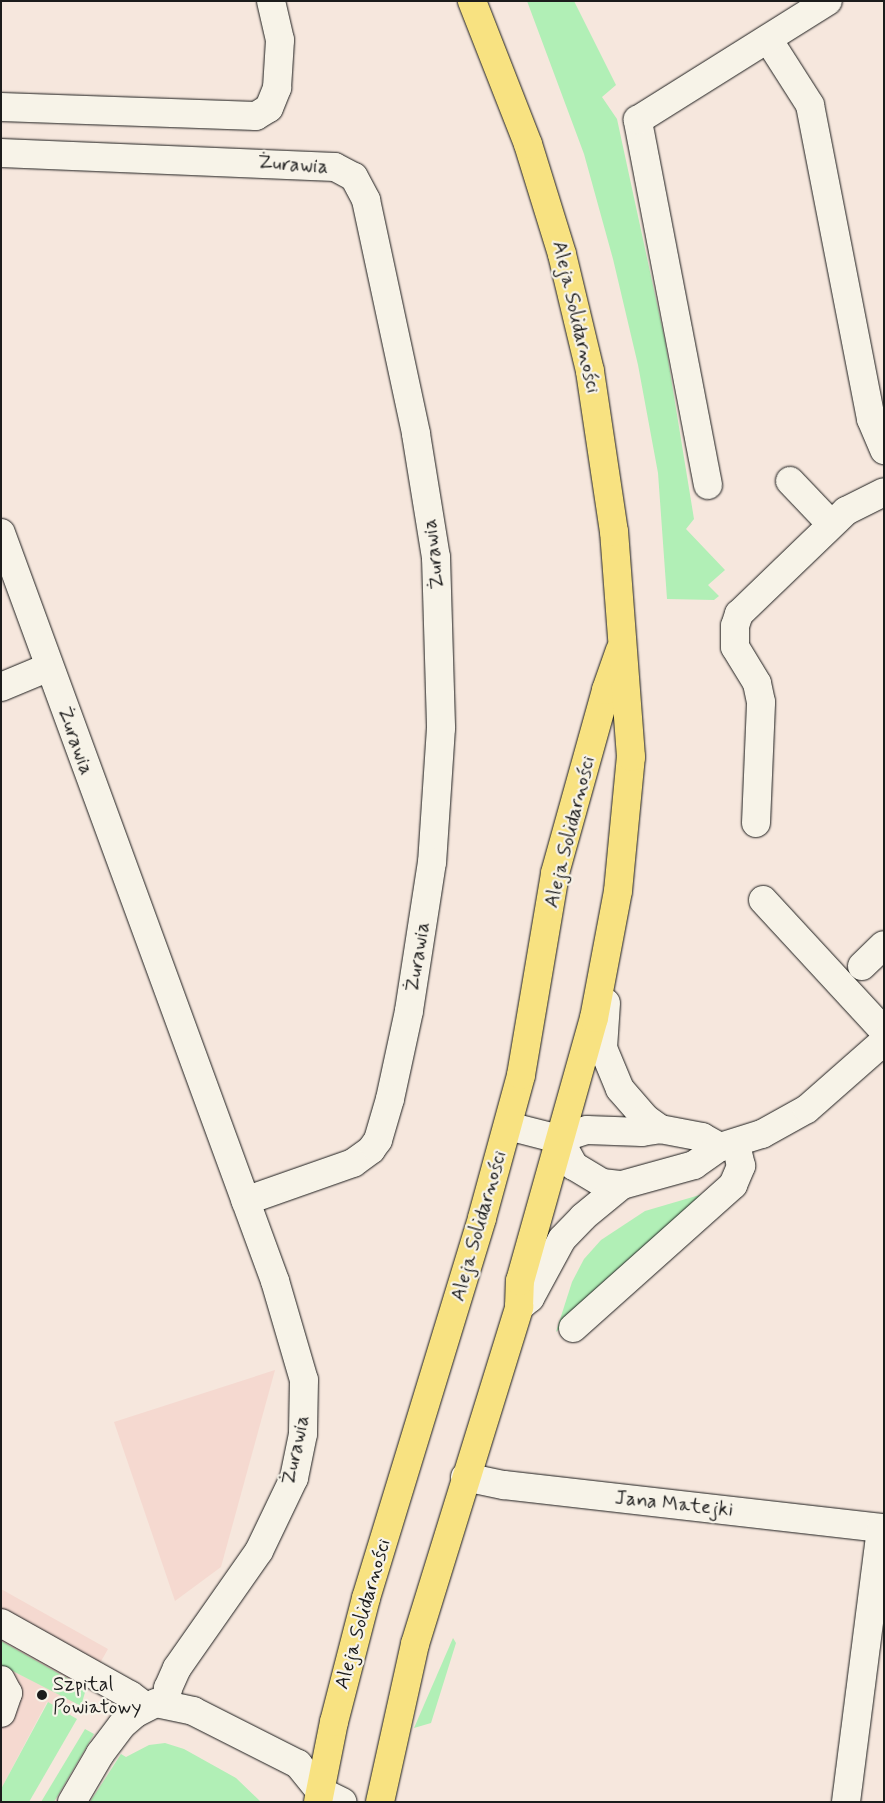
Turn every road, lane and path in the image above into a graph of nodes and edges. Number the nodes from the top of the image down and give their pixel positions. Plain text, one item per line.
1 (271, 1) edge
2 (472, 1) edge
3 (828, 1) edge
4 (768, 39) junction
5 (1, 107) edge
6 (1, 152) edge
7 (876, 397) edge
8 (884, 450) edge
9 (790, 481) dead end
10 (708, 485) dead end
11 (884, 492) edge
12 (831, 524) junction
13 (1, 533) edge
14 (621, 647) junction
15 (49, 667) junction
16 (1, 687) edge
17 (756, 823) dead end
18 (763, 900) dead end
19 (884, 945) edge
20 (605, 961) junction
21 (862, 966) dead end
22 (884, 1031) edge
23 (884, 1041) edge
24 (508, 1126) junction
25 (660, 1129) junction
26 (559, 1139) junction
27 (728, 1146) junction
28 (622, 1185) junction
29 (245, 1201) junction
30 (519, 1307) junction
31 (573, 1328) dead end
32 (465, 1477) junction
33 (882, 1528) edge
34 (1, 1623) edge
35 (1, 1680) edge
36 (156, 1705) junction
37 (1, 1713) edge
38 (327, 1798) edge
39 (72, 1802) edge
40 (380, 1802) edge
41 (846, 1802) edge

1 - 5 street
2 - 14 main road, Aleja Solidarności
3 - 4 street
4 - 7 street
4 - 10 street
6 - 29 street, Żurawia
7 - 8 street
9 - 12 street
11 - 12 street
12 - 17 street
13 - 15 street, Żurawia
14 - 20 main road, Aleja Solidarności
14 - 24 main road, Aleja Solidarności
15 - 16 street
15 - 29 street, Żurawia
18 - 22 street
19 - 21 street
20 - 25 street
20 - 26 main road, Aleja Solidarności
23 - 27 street
24 - 26 street
24 - 38 main road, Aleja Solidarności
25 - 26 street
25 - 27 street
26 - 28 street
26 - 30 main road, Aleja Solidarności
27 - 28 street
27 - 31 street
28 - 30 street
29 - 36 street, Żurawia
30 - 32 main road, Aleja Solidarności
32 - 33 street, Jana Matejki
32 - 40 main road, Aleja Solidarności
33 - 41 street
34 - 36 street
35 - 37 street
36 - 38 street
36 - 39 street

